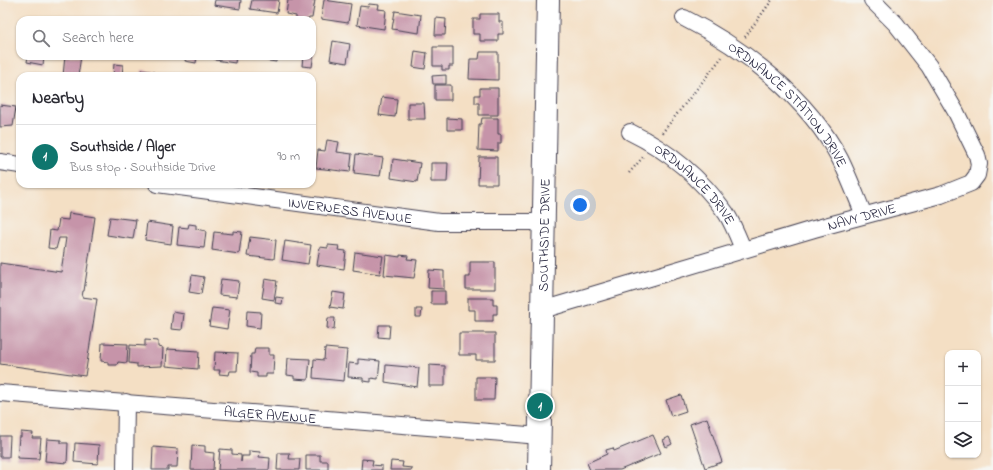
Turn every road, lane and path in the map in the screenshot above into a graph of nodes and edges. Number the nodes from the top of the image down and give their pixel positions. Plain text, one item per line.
1 (548, 0) edge
2 (772, 0) edge
3 (872, 0) edge
4 (684, 18) dead end
5 (736, 48) junction
6 (630, 132) dead end
7 (654, 145) junction
8 (0, 162) edge
9 (16, 164) edge
10 (629, 173) dead end
11 (187, 188) edge
12 (864, 215) junction
13 (544, 222) junction
14 (744, 249) junction
15 (542, 310) junction
16 (0, 393) edge
17 (126, 402) junction
18 (540, 436) junction
19 (126, 470) edge
20 (539, 470) edge

1 - 13 main road, SOUTHSIDE DRIVE
2 - 5 path
3 - 12 street, NAVY DRIVE
4 - 5 street, ORDNANCE STATION DRIVE
5 - 7 path
5 - 12 street, ORDNANCE STATION DRIVE
6 - 7 street, ORDNANCE DRIVE
7 - 10 path
7 - 14 street, ORDNANCE DRIVE
8 - 9 street
11 - 13 street, INVERNESS AVENUE
12 - 14 street, NAVY DRIVE
13 - 15 main road, SOUTHSIDE DRIVE
14 - 15 street, NAVY DRIVE
15 - 18 main road, SOUTHSIDE DRIVE
16 - 17 street, ALGER AVENUE
17 - 18 street, ALGER AVENUE
17 - 19 street
18 - 20 main road, SOUTHSIDE DRIVE

